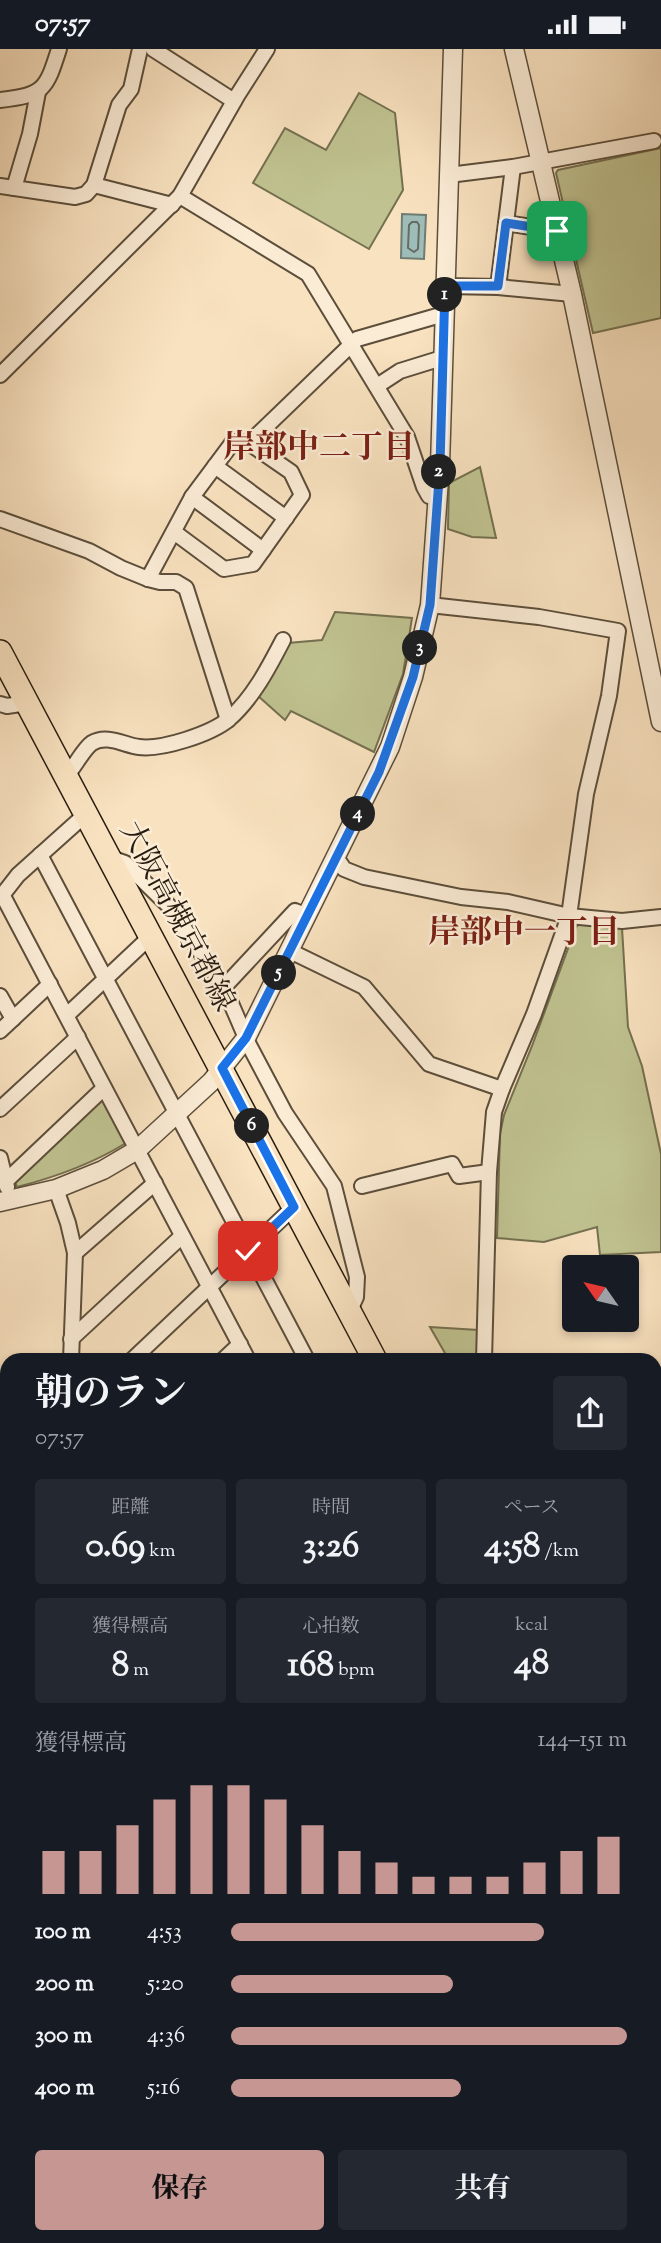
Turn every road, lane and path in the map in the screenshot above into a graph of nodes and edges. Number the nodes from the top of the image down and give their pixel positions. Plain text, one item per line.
1 (59, 49) edge
2 (140, 49) edge
3 (153, 49) edge
4 (267, 49) edge
5 (453, 49) edge
6 (514, 49) edge
7 (38, 92) junction
8 (0, 100) edge
9 (234, 101) junction
10 (654, 141) dead end
11 (540, 162) junction
12 (513, 167) junction
13 (449, 175) junction
14 (94, 185) junction
15 (7, 187) edge
16 (176, 201) junction
17 (506, 223) junction
18 (557, 231) junction
19 (445, 286) junction
20 (498, 286) junction
21 (572, 294) junction
22 (444, 314) junction
23 (351, 346) junction
24 (442, 358) junction
25 (0, 375) edge
26 (376, 386) junction
27 (249, 443) junction
28 (215, 466) junction
29 (438, 486) junction
30 (192, 497) junction
31 (286, 518) junction
32 (0, 519) edge
33 (174, 532) junction
34 (263, 550) junction
35 (148, 579) junction
36 (430, 605) junction
37 (283, 640) dead end
38 (0, 652) edge
39 (27, 703) junction
40 (0, 704) edge
41 (228, 720) junction
42 (661, 722) edge
43 (66, 776) junction
44 (86, 814) junction
45 (40, 855) junction
46 (108, 857) junction
47 (336, 857) junction
48 (2, 897) edge
49 (307, 916) junction
50 (569, 916) junction
51 (661, 917) edge
52 (151, 936) junction
53 (290, 951) junction
54 (105, 978) junction
55 (51, 984) junction
56 (224, 987) junction
57 (0, 996) edge
58 (67, 1015) junction
59 (13, 1019) junction
60 (0, 1031) edge
61 (78, 1037) junction
62 (246, 1038) junction
63 (222, 1068) junction
64 (104, 1088) junction
65 (502, 1089) junction
66 (0, 1109) edge
67 (176, 1113) junction
68 (137, 1150) junction
69 (0, 1158) edge
70 (489, 1172) junction
71 (6, 1181) junction
72 (155, 1183) junction
73 (362, 1186) dead end
74 (56, 1189) junction
75 (6, 1200) edge
76 (294, 1207) junction
77 (182, 1236) junction
78 (248, 1251) junction
79 (75, 1253) junction
80 (210, 1287) junction
81 (350, 1310) junction
82 (71, 1339) junction
83 (240, 1344) junction
84 (71, 1353) edge
85 (139, 1353) edge
86 (230, 1353) edge
87 (244, 1353) edge
88 (303, 1353) edge
89 (372, 1353) edge
90 (484, 1353) edge

1 - 7 street
2 - 14 street
3 - 9 street
4 - 9 street
5 - 13 street
6 - 11 street
7 - 8 street
7 - 15 street
9 - 16 street
10 - 11 street
11 - 12 street
11 - 18 street
12 - 13 street
12 - 17 street
13 - 19 street
14 - 15 street
14 - 16 street
16 - 23 street
16 - 25 street
17 - 18 street
17 - 20 street
18 - 21 street
19 - 20 street
19 - 22 street
20 - 21 street
21 - 42 street
22 - 23 street
22 - 24 street
23 - 26 street
23 - 27 street
24 - 26 street
24 - 29 street
26 - 29 street
27 - 28 street
27 - 31 street
28 - 30 street
28 - 31 street
29 - 36 street
30 - 33 street
30 - 34 street
31 - 34 street
32 - 35 street
33 - 34 street
33 - 35 street
35 - 41 street
36 - 47 street
36 - 50 street
37 - 41 street
38 - 39 main road, 大阪高槻京都線
39 - 40 street
39 - 43 main road, 大阪高槻京都線
41 - 43 street
43 - 44 main road, 大阪高槻京都線
44 - 45 street
44 - 46 main road, 大阪高槻京都線
45 - 48 street
45 - 54 street
46 - 52 main road, 大阪高槻京都線
46 - 56 street
47 - 49 street
47 - 50 street
48 - 55 street
49 - 53 street
49 - 56 street
50 - 51 street
50 - 65 street
52 - 54 street
52 - 63 main road, 大阪高槻京都線
53 - 62 street
53 - 65 street
54 - 58 street
54 - 67 street
55 - 58 street
55 - 59 street
56 - 62 street
57 - 59 street
58 - 61 street
59 - 60 street
61 - 64 street
61 - 66 street
62 - 63 street
62 - 81 street
63 - 67 street
63 - 76 main road, 大阪高槻京都線
64 - 68 street
64 - 71 street
65 - 70 street
67 - 68 street
67 - 78 street
68 - 72 street
68 - 74 street
69 - 71 street
70 - 73 street
70 - 90 street
71 - 75 street
72 - 77 street
72 - 79 street
74 - 75 street
74 - 79 street
76 - 78 street
76 - 81 main road, 大阪高槻京都線
77 - 80 street
77 - 82 street
78 - 80 street
78 - 88 street
79 - 82 street
80 - 83 street
80 - 85 street
81 - 89 main road, 大阪高槻京都線
82 - 84 street
83 - 86 street
83 - 87 street

